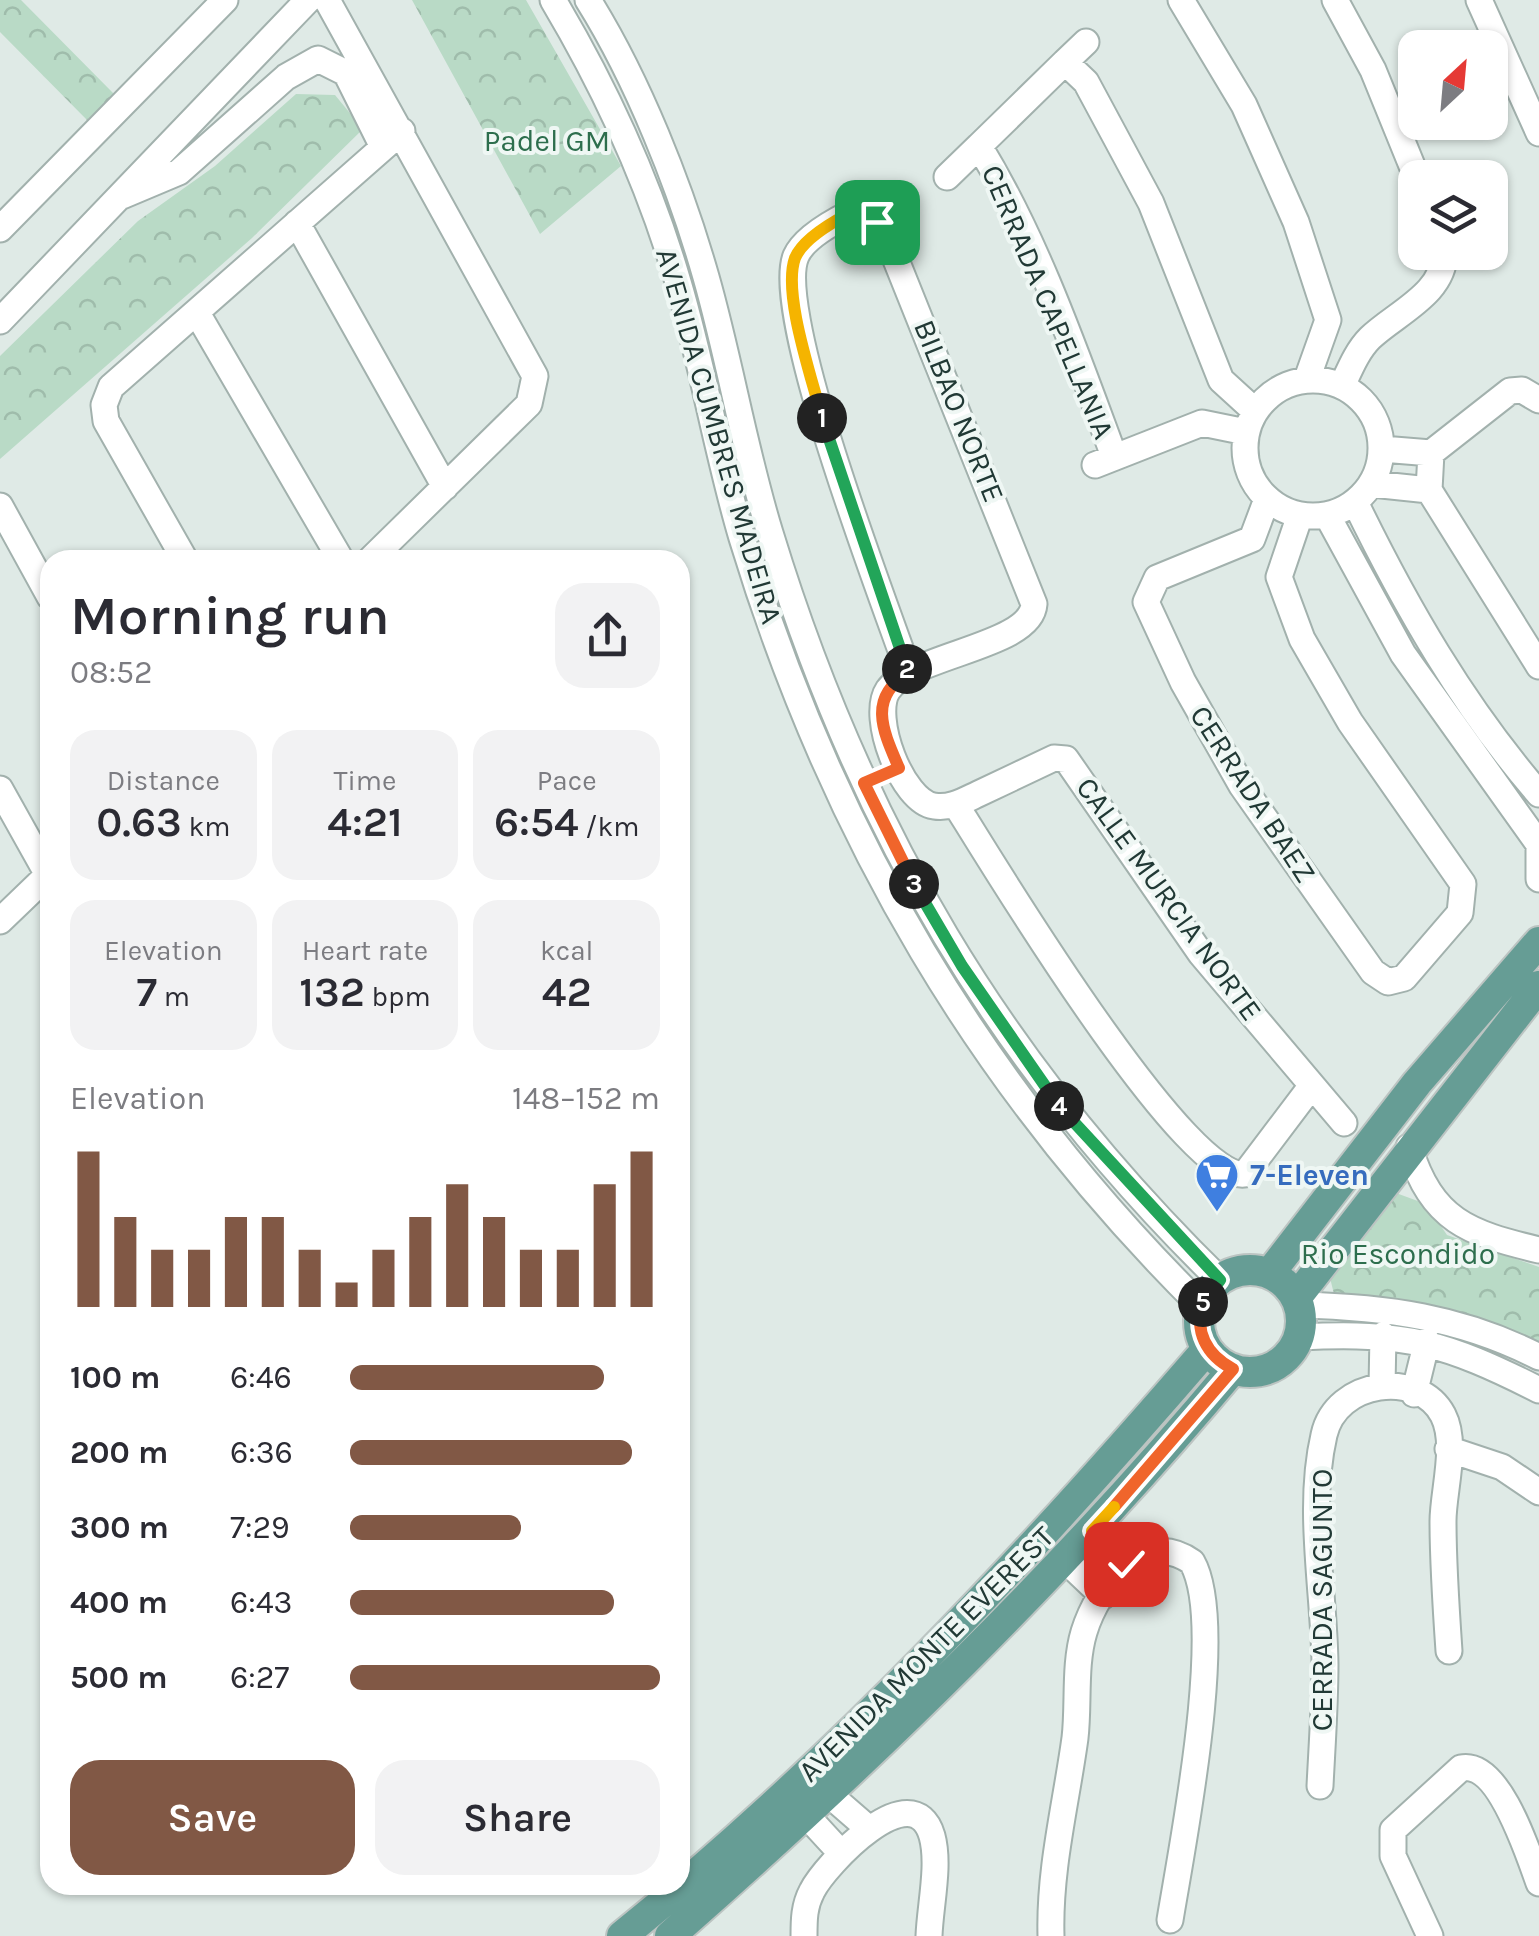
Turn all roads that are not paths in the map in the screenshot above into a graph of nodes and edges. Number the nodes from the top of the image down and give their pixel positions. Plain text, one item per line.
1 (308, 0) edge
2 (327, 0) edge
3 (553, 0) edge
4 (588, 0) edge
5 (1182, 0) edge
6 (1334, 0) edge
7 (1478, 0) edge
8 (216, 3) edge
9 (1086, 42) dead end
10 (1064, 62) junction
11 (1539, 133) edge
12 (392, 138) junction
13 (979, 146) junction
14 (1409, 160) edge
15 (947, 177) dead end
16 (121, 196) junction
17 (4, 218) edge
18 (297, 223) junction
19 (1445, 270) edge
20 (197, 312) junction
21 (1328, 320) junction
22 (0, 321) edge
23 (1368, 340) junction
24 (1308, 379) junction
25 (1221, 380) junction
26 (1342, 386) junction
27 (1539, 400) edge
28 (1250, 421) junction
29 (1202, 423) junction
30 (1382, 449) junction
31 (1431, 453) junction
32 (446, 487) junction
33 (1429, 490) junction
34 (1364, 493) junction
35 (1267, 499) junction
36 (0, 506) edge
37 (1300, 515) junction
38 (1327, 515) junction
39 (6, 533) edge
40 (179, 550) edge
41 (335, 550) edge
42 (380, 550) edge
43 (40, 582) edge
44 (1539, 666) edge
45 (908, 673) junction
46 (886, 740) junction
47 (852, 754) junction
48 (824, 766) junction
49 (899, 768) junction
50 (864, 783) junction
51 (0, 789) edge
52 (1539, 794) edge
53 (838, 795) junction
54 (956, 804) junction
55 (1538, 842) edge
56 (40, 858) edge
57 (1539, 879) edge
58 (40, 883) edge
59 (0, 921) edge
60 (1539, 942) edge
61 (1539, 986) edge
62 (1310, 1088) junction
63 (1344, 1123) dead end
64 (1409, 1147) junction
65 (1539, 1250) edge
66 (1270, 1274) junction
67 (1220, 1280) junction
68 (1298, 1302) junction
69 (1201, 1306) junction
70 (1384, 1335) junction
71 (1300, 1336) junction
72 (1427, 1341) junction
73 (1208, 1350) junction
74 (1539, 1357) edge
75 (1233, 1369) junction
76 (1398, 1390) junction
77 (1539, 1390) edge
78 (1448, 1449) junction
79 (1539, 1492) edge
80 (1092, 1531) junction
81 (1065, 1560) junction
82 (1115, 1580) junction
83 (949, 1632) junction
84 (1449, 1651) dead end
85 (970, 1656) junction
86 (1320, 1786) dead end
87 (814, 1795) junction
88 (855, 1841) junction
89 (1539, 1882) edge
90 (699, 1892) junction
91 (1170, 1920) dead end
92 (622, 1936) edge
93 (670, 1936) edge
94 (804, 1936) edge
95 (929, 1936) edge
96 (1051, 1936) edge
97 (1430, 1936) edge

1 - 16 street
2 - 12 street
3 - 48 street, AVENIDA CUMBRES MADEIRA
4 - 47 street, AVENIDA CUMBRES MADEIRA
5 - 21 street
6 - 14 street
7 - 11 street
8 - 17 street
9 - 10 street, CERRADA CAPELLANIA
10 - 13 street, CERRADA CAPELLANIA
10 - 25 street
12 - 16 street
12 - 18 street
12 - 32 street
13 - 15 street
13 - 29 street, CERRADA CAPELLANIA
16 - 22 street
18 - 20 street
18 - 32 street
19 - 23 street
20 - 40 street
20 - 41 street
21 - 23 street
21 - 24 street
23 - 26 street
24 - 26 street
24 - 28 street
25 - 28 street
25 - 29 street
26 - 30 street
27 - 31 street
28 - 29 street
28 - 35 street
30 - 31 street
30 - 34 street
31 - 33 street
32 - 42 street
33 - 34 street
33 - 44 street
34 - 38 street
34 - 52 street
35 - 37 street
35 - 37 street, CERRADA BAEZ
36 - 39 street
37 - 38 street
38 - 55 street
39 - 43 street
45 - 45 street, BILBAO NORTE
45 - 46 street
46 - 47 street
46 - 49 street
47 - 48 street
47 - 50 street, AVENIDA CUMBRES MADEIRA
48 - 53 street, AVENIDA CUMBRES MADEIRA
49 - 50 street
49 - 54 street
50 - 53 street
50 - 67 street, AVENIDA CUMBRES MADEIRA
51 - 56 street
53 - 69 street, AVENIDA CUMBRES MADEIRA
54 - 62 street, CALLE MURCIA NORTE
54 - 62 street
55 - 57 street
58 - 59 street
60 - 66 main road
61 - 64 main road
62 - 63 street, CALLE MURCIA NORTE
64 - 65 street
64 - 68 main road
66 - 67 main road
66 - 68 main road
67 - 69 main road
68 - 71 main road
68 - 74 street
69 - 73 main road
70 - 71 street
70 - 72 street
70 - 76 street
71 - 75 main road
72 - 76 street
72 - 77 street
73 - 75 main road
73 - 83 main road, AVENIDA MONTE EVEREST
75 - 80 main road, AVENIDA MONTE EVEREST
76 - 78 street
76 - 86 street, CERRADA SAGUNTO
78 - 79 street
78 - 84 street
80 - 81 main road, AVENIDA MONTE EVEREST
80 - 82 street
81 - 82 street
81 - 85 main road, AVENIDA MONTE EVEREST
82 - 91 street
82 - 96 street
83 - 85 main road
83 - 87 main road, AVENIDA MONTE EVEREST
85 - 87 main road, AVENIDA MONTE EVEREST
87 - 88 street
87 - 88 street
87 - 90 main road, AVENIDA MONTE EVEREST
88 - 94 street
88 - 95 street
89 - 97 street
90 - 92 main road, AVENIDA MONTE EVEREST
90 - 93 main road, AVENIDA MONTE EVEREST

